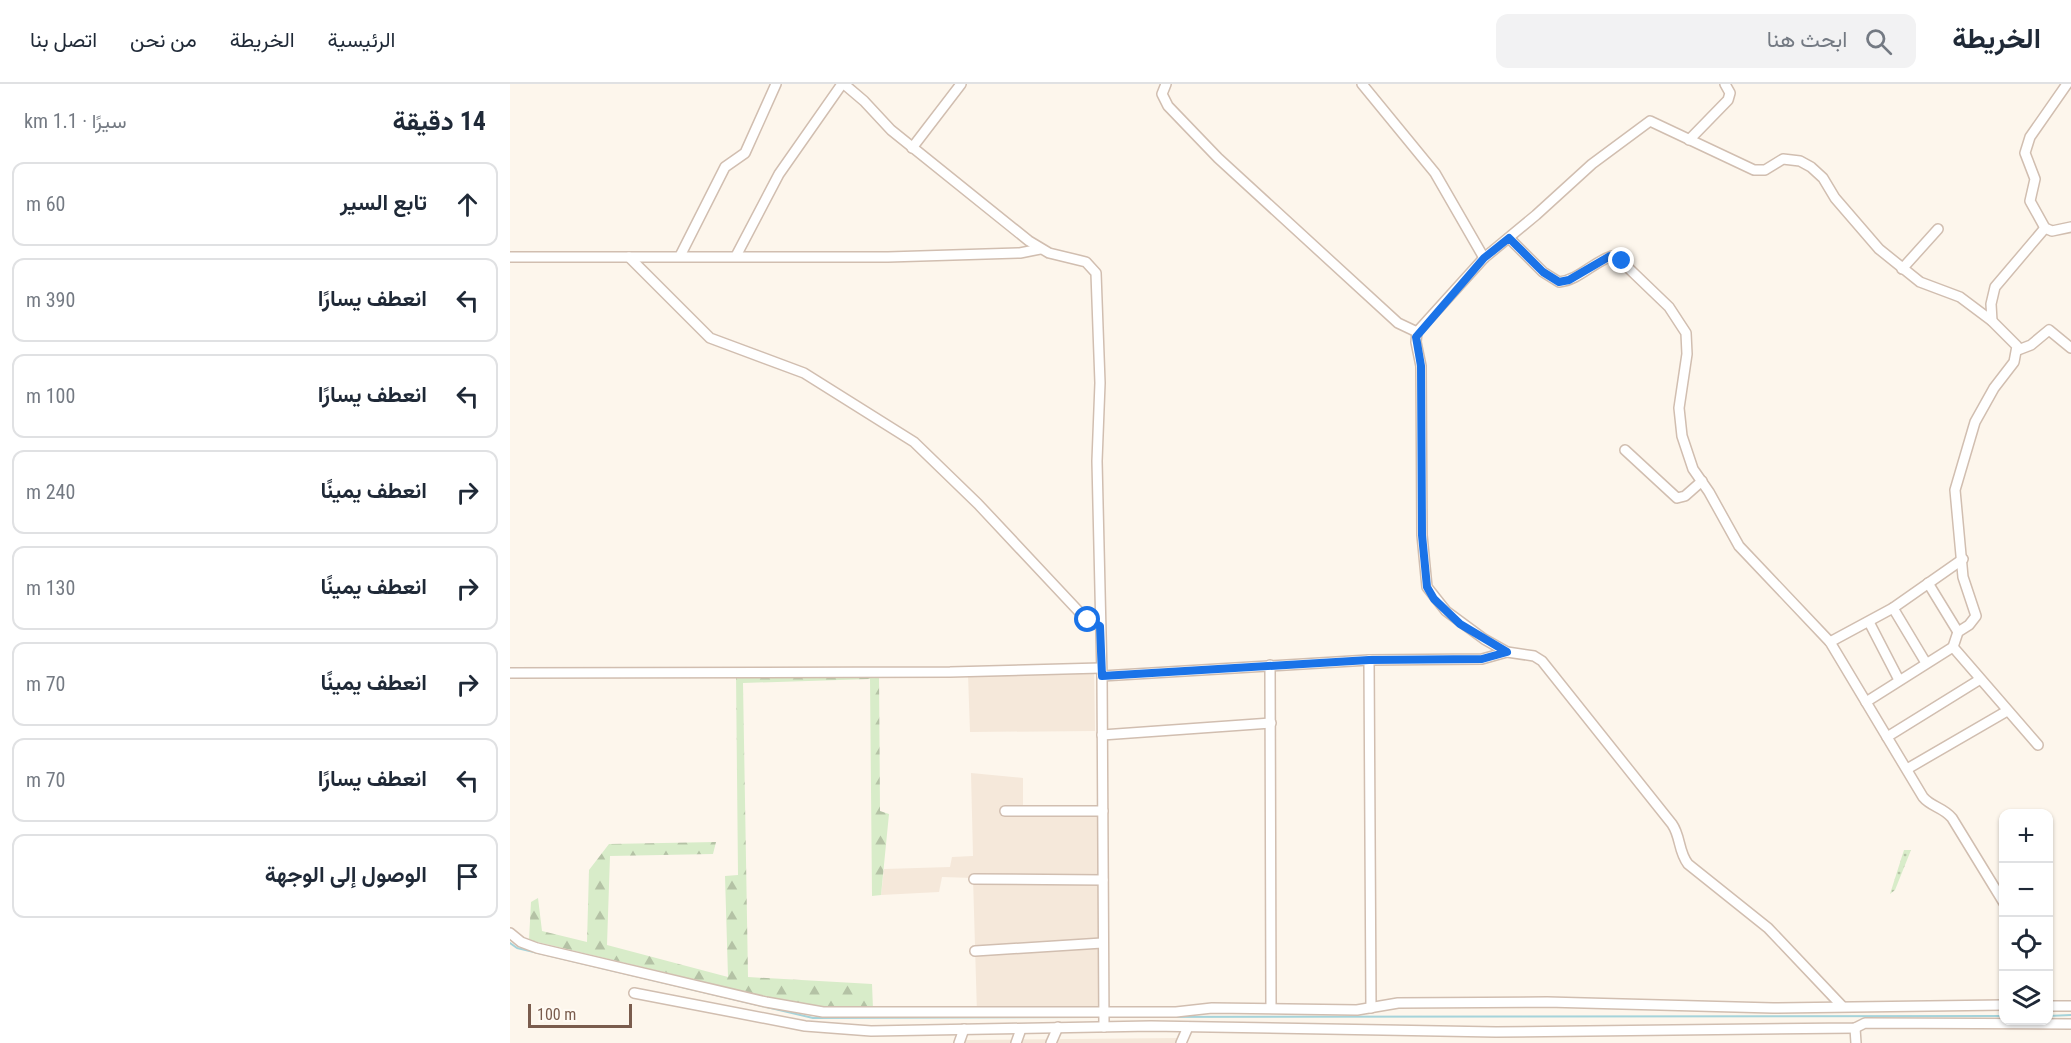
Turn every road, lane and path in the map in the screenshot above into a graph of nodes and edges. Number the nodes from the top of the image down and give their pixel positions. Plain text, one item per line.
1 (776, 84) edge
2 (843, 84) edge
3 (961, 84) edge
4 (1166, 84) edge
5 (1362, 84) edge
6 (1725, 84) edge
7 (2067, 84) edge
8 (1689, 140) junction
9 (912, 148) junction
10 (2071, 227) edge
11 (2045, 228) junction
12 (1938, 229) dead end
13 (1509, 238) junction
14 (1040, 249) junction
15 (680, 256) junction
16 (736, 256) junction
17 (510, 257) edge
18 (629, 257) junction
19 (1484, 258) junction
20 (1902, 269) junction
21 (1992, 321) junction
22 (1418, 332) junction
23 (2071, 348) edge
24 (2018, 350) junction
25 (1625, 450) dead end
26 (1702, 482) junction
27 (1963, 559) junction
28 (1928, 583) junction
29 (1893, 608) junction
30 (1869, 622) junction
31 (1100, 626) junction
32 (1958, 632) junction
33 (1830, 642) junction
34 (1953, 647) junction
35 (1507, 652) junction
36 (1369, 660) junction
37 (1926, 663) junction
38 (1270, 665) junction
39 (1102, 672) junction
40 (510, 674) edge
41 (1899, 680) junction
42 (1979, 680) junction
43 (1866, 702) junction
44 (2007, 711) junction
45 (1270, 723) junction
46 (1102, 735) junction
47 (1887, 736) junction
48 (2038, 745) dead end
49 (1907, 770) junction
50 (1005, 811) dead end
51 (1103, 811) junction
52 (974, 879) dead end
53 (1102, 880) junction
54 (1999, 895) edge
55 (510, 933) edge
56 (1102, 943) junction
57 (975, 951) dead end
58 (634, 993) dead end
59 (1999, 1005) edge
60 (1842, 1006) junction
61 (2053, 1006) edge
62 (2071, 1006) edge
63 (1271, 1008) junction
64 (1371, 1008) junction
65 (1104, 1020) junction
66 (2071, 1024) edge
67 (1188, 1027) junction
68 (1058, 1028) junction
69 (1855, 1028) junction
70 (964, 1029) junction
71 (1021, 1029) junction
72 (958, 1043) edge
73 (1016, 1043) edge
74 (1052, 1043) edge
75 (1181, 1043) edge
76 (1856, 1043) edge

1 - 15 street
2 - 9 street
2 - 16 street
3 - 9 street
4 - 22 street
5 - 19 street
6 - 8 street
7 - 11 street
8 - 13 street
8 - 20 street
9 - 14 street
10 - 11 street
11 - 21 street
12 - 20 street
13 - 19 street
13 - 26 street
14 - 16 street
14 - 31 street
15 - 16 street
15 - 18 street
17 - 18 street
18 - 31 street
19 - 22 street
20 - 21 street
21 - 24 street
22 - 35 street
23 - 24 street
24 - 27 street
25 - 26 street
26 - 33 street
27 - 28 street
27 - 32 street
28 - 29 street
28 - 32 street
29 - 30 street
29 - 37 street
30 - 33 street
30 - 41 street
31 - 39 street
32 - 34 street
33 - 43 street
34 - 37 street
34 - 42 street
35 - 36 street
35 - 60 street
36 - 38 street
36 - 64 street
37 - 41 street
38 - 39 street
38 - 45 street
39 - 40 street
39 - 46 street
41 - 43 street
42 - 44 street
42 - 47 street
43 - 47 street
44 - 48 street
44 - 49 street
45 - 46 street
45 - 63 street
46 - 51 street
47 - 49 street
49 - 54 street
50 - 51 street
51 - 53 street
52 - 53 street
53 - 56 street
55 - 65 street
56 - 57 street
56 - 65 street
58 - 70 street
59 - 60 street
60 - 64 street
61 - 62 street
63 - 64 street
63 - 65 street
65 - 67 street
65 - 68 street
66 - 69 street
67 - 69 street
67 - 75 street
68 - 71 street
68 - 74 street
69 - 76 street
70 - 71 street
70 - 72 street
71 - 73 street

